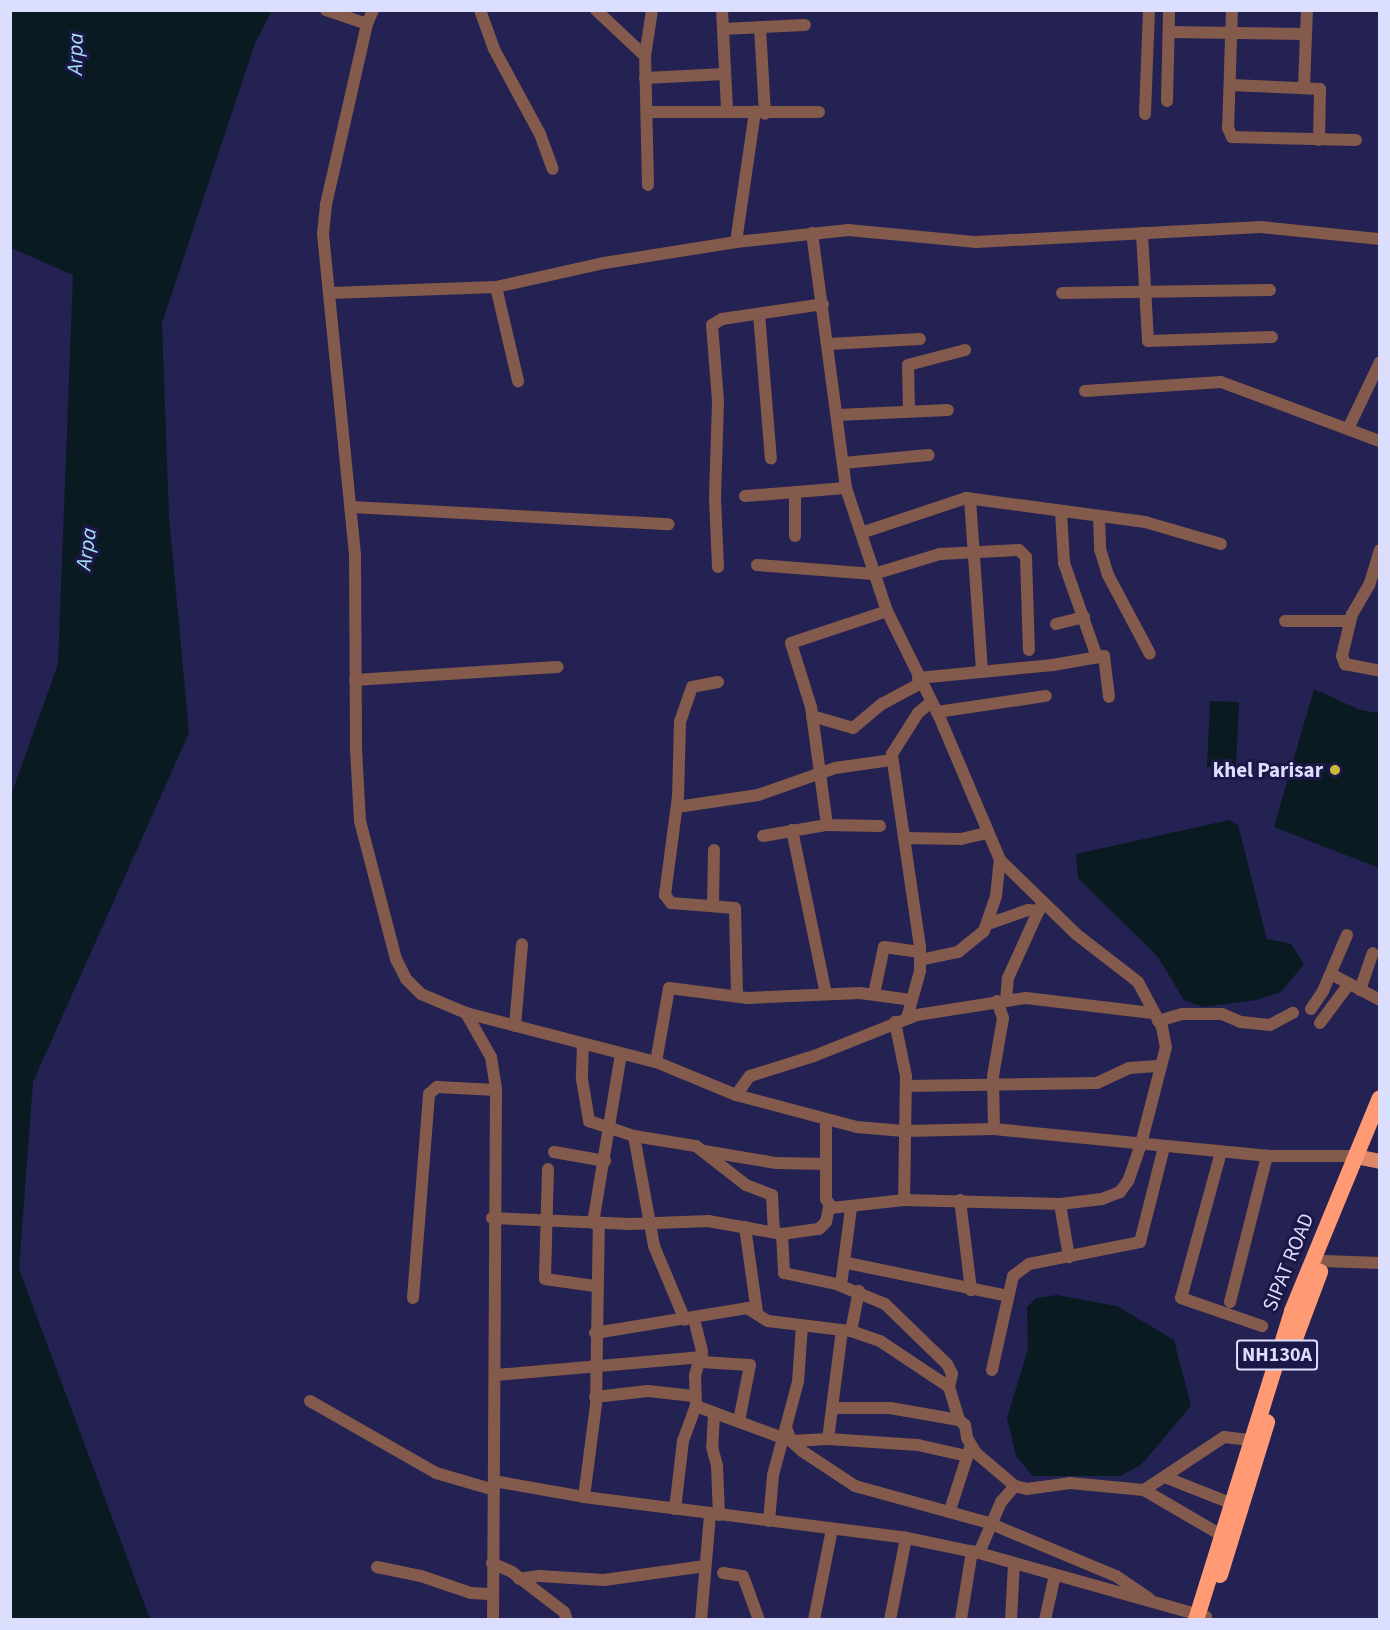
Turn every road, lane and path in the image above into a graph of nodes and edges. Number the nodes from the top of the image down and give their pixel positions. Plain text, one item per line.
1 (326, 10) edge
2 (373, 10) edge
3 (480, 10) edge
4 (596, 10) edge
5 (652, 10) edge
6 (722, 10) edge
7 (1149, 10) edge
8 (1169, 10) edge
9 (1232, 10) edge
10 (1307, 10) edge
11 (367, 24) junction
12 (805, 24) dead end
13 (760, 27) junction
14 (723, 29) junction
15 (1169, 32) junction
16 (1232, 33) junction
17 (1306, 34) junction
18 (645, 56) junction
19 (1168, 62) junction
20 (1147, 63) junction
21 (725, 74) junction
22 (645, 78) junction
23 (1230, 85) junction
24 (1304, 87) junction
25 (1167, 101) dead end
26 (727, 110) junction
27 (647, 112) junction
28 (760, 112) junction
29 (819, 112) dead end
30 (1145, 114) dead end
31 (1319, 140) junction
32 (1356, 140) dead end
33 (553, 169) dead end
34 (648, 185) dead end
35 (812, 233) junction
36 (1143, 233) junction
37 (1380, 239) edge
38 (736, 242) junction
39 (496, 287) junction
40 (1270, 290) dead end
41 (1144, 292) junction
42 (1062, 293) dead end
43 (330, 294) junction
44 (823, 304) junction
45 (759, 314) junction
46 (1272, 337) dead end
47 (920, 339) dead end
48 (829, 344) junction
49 (965, 350) dead end
50 (1378, 367) edge
51 (518, 381) dead end
52 (1085, 391) dead end
53 (948, 410) dead end
54 (909, 411) junction
55 (837, 415) junction
56 (1348, 429) junction
57 (1380, 441) edge
58 (929, 455) dead end
59 (771, 459) dead end
60 (843, 463) junction
61 (846, 488) junction
62 (795, 492) junction
63 (745, 496) dead end
64 (970, 499) junction
65 (351, 507) junction
66 (1060, 512) junction
67 (1099, 516) junction
68 (669, 524) dead end
69 (861, 533) junction
70 (795, 536) dead end
71 (1221, 544) dead end
72 (1380, 550) edge
73 (973, 552) junction
74 (757, 565) dead end
75 (718, 567) dead end
76 (874, 574) junction
77 (887, 611) junction
78 (1084, 617) junction
79 (1285, 621) dead end
80 (1350, 621) junction
81 (1056, 624) dead end
82 (1029, 650) dead end
83 (1149, 654) dead end
84 (1097, 657) junction
85 (558, 667) dead end
86 (982, 671) junction
87 (1380, 671) edge
88 (355, 680) junction
89 (920, 680) junction
90 (718, 682) dead end
91 (1046, 696) dead end
92 (1109, 697) dead end
93 (934, 707) junction
94 (812, 716) junction
95 (892, 760) junction
96 (820, 774) junction
97 (677, 807) junction
98 (827, 825) junction
99 (880, 826) dead end
100 (792, 830) junction
101 (988, 833) junction
102 (763, 836) dead end
103 (904, 838) junction
104 (714, 850) dead end
105 (1000, 860) junction
106 (713, 906) junction
107 (1041, 907) junction
108 (988, 924) junction
109 (1347, 935) dead end
110 (522, 944) dead end
111 (1373, 953) dead end
112 (920, 956) junction
113 (1331, 974) junction
114 (1355, 987) junction
115 (826, 994) junction
116 (874, 994) junction
117 (737, 996) junction
118 (911, 1000) junction
119 (1380, 1000) edge
120 (1002, 1001) junction
121 (1311, 1009) dead end
122 (466, 1013) junction
123 (1293, 1013) dead end
124 (1155, 1017) junction
125 (901, 1020) junction
126 (1320, 1023) dead end
127 (515, 1026) junction
128 (583, 1044) junction
129 (621, 1053) junction
130 (656, 1062) junction
131 (1160, 1066) junction
132 (906, 1086) junction
133 (993, 1088) junction
134 (496, 1090) junction
135 (736, 1095) junction
136 (1380, 1098) edge
137 (826, 1119) junction
138 (1380, 1124) edge
139 (608, 1127) junction
140 (994, 1129) junction
141 (904, 1131) junction
142 (634, 1136) junction
143 (1141, 1144) junction
144 (1164, 1147) junction
145 (704, 1151) junction
146 (554, 1152) dead end
147 (1221, 1152) junction
148 (1267, 1156) junction
149 (1367, 1158) edge
150 (605, 1161) junction
151 (826, 1164) junction
152 (549, 1169) dead end
153 (904, 1200) junction
154 (960, 1200) junction
155 (1060, 1204) junction
156 (829, 1207) junction
157 (851, 1208) junction
158 (492, 1218) junction
159 (547, 1218) junction
160 (596, 1223) junction
161 (649, 1224) junction
162 (745, 1227) junction
163 (778, 1233) junction
164 (1069, 1257) junction
165 (1324, 1261) junction
166 (847, 1263) junction
167 (1380, 1263) edge
168 (596, 1286) junction
169 (841, 1286) junction
170 (971, 1290) junction
171 (859, 1292) junction
172 (1008, 1296) junction
173 (413, 1298) dead end
174 (1230, 1302) dead end
175 (757, 1312) junction
176 (690, 1320) junction
177 (802, 1325) junction
178 (1262, 1326) dead end
179 (846, 1330) junction
180 (595, 1333) junction
181 (701, 1359) junction
182 (595, 1368) junction
183 (992, 1370) dead end
184 (496, 1375) junction
185 (949, 1387) junction
186 (595, 1397) junction
187 (310, 1401) dead end
188 (695, 1401) junction
189 (834, 1408) junction
190 (714, 1413) junction
191 (959, 1420) junction
192 (739, 1421) junction
193 (788, 1436) junction
194 (828, 1439) junction
195 (1250, 1440) junction
196 (969, 1451) junction
197 (1167, 1478) junction
198 (494, 1485) junction
199 (1015, 1486) junction
200 (1144, 1490) junction
201 (584, 1497) junction
202 (1230, 1503) junction
203 (675, 1509) junction
204 (950, 1510) junction
205 (715, 1515) junction
206 (769, 1521) junction
207 (989, 1523) junction
208 (832, 1529) junction
209 (1221, 1535) junction
210 (906, 1538) junction
211 (975, 1552) junction
212 (492, 1563) junction
213 (1014, 1563) junction
214 (705, 1566) junction
215 (377, 1568) dead end
216 (723, 1574) dead end
217 (1055, 1575) junction
218 (519, 1579) junction
219 (493, 1594) junction
220 (1155, 1603) junction
221 (1201, 1618) edge
222 (961, 1619) edge
223 (493, 1620) edge
224 (567, 1620) edge
225 (701, 1620) edge
226 (759, 1620) edge
227 (814, 1620) edge
228 (890, 1620) edge
229 (1011, 1620) edge
230 (1045, 1620) edge

1 - 11 street
2 - 11 street
3 - 33 street
4 - 18 street
5 - 18 street
6 - 14 street
7 - 20 street
8 - 15 street
9 - 16 street
10 - 17 street
11 - 43 street
12 - 13 street
13 - 14 street
13 - 28 street
14 - 21 street
15 - 16 street
15 - 19 street
16 - 17 street
16 - 23 street
17 - 24 street
18 - 22 street
19 - 20 street
19 - 25 street
20 - 30 street
21 - 22 street
21 - 26 street
22 - 27 street
23 - 24 street
23 - 31 street
24 - 31 street
26 - 27 street
26 - 28 street
27 - 34 street
28 - 29 street
28 - 38 street
31 - 32 street
35 - 36 street
35 - 38 street
35 - 44 street
36 - 37 street
36 - 41 street
38 - 39 street
39 - 43 street
39 - 51 street
40 - 41 street
41 - 42 street
41 - 46 street
43 - 65 street
44 - 45 street
44 - 48 street
45 - 59 street
45 - 75 street
47 - 48 street
48 - 55 street
49 - 54 street
50 - 56 street
52 - 56 street
53 - 54 street
54 - 55 street
55 - 60 street
56 - 57 street
58 - 60 street
60 - 61 street
61 - 62 street
61 - 69 street
62 - 63 street
62 - 70 street
64 - 66 street
64 - 69 street
64 - 73 street
65 - 68 street
65 - 88 street
66 - 67 street
66 - 78 street
67 - 71 street
67 - 83 street
69 - 76 street
72 - 80 street
73 - 76 street
73 - 82 street
73 - 86 street
74 - 76 street
76 - 77 street
77 - 89 street
77 - 94 street
78 - 81 street
78 - 84 street
79 - 80 street
80 - 87 street
84 - 86 street
84 - 92 street
85 - 88 street
86 - 89 street
88 - 122 street
89 - 93 street
89 - 94 street
90 - 97 street
91 - 93 street
93 - 95 street
93 - 101 street
94 - 96 street
95 - 96 street
95 - 103 street
96 - 97 street
96 - 98 street
97 - 106 street
98 - 99 street
98 - 100 street
100 - 102 street
100 - 115 street
101 - 103 street
101 - 105 street
103 - 112 street
104 - 106 street
105 - 107 street
105 - 108 street
106 - 117 street
107 - 108 street
107 - 120 street
107 - 124 street
108 - 112 street
109 - 113 street
110 - 127 street
111 - 114 street
112 - 116 street
112 - 118 street
113 - 114 street
113 - 121 street
114 - 119 street
114 - 126 street
115 - 116 street
115 - 117 street
116 - 118 street
117 - 130 street
118 - 125 street
120 - 124 street
120 - 125 street
120 - 133 street
122 - 127 street
122 - 134 street
123 - 124 street
124 - 131 street
125 - 132 street
125 - 135 street
127 - 128 street
128 - 129 street
128 - 139 street
129 - 130 street
129 - 139 street
130 - 135 street
131 - 133 street
131 - 143 street
132 - 133 street
132 - 141 street
133 - 140 street
134 - 158 street
134 - 173 street
135 - 137 street
136 - 149 highway, SIPAT ROAD / NH130A
137 - 141 street
137 - 151 street
138 - 149 highway, SIPAT ROAD / NH130A
139 - 142 street
139 - 150 street
140 - 141 street
140 - 143 street
141 - 153 street
142 - 145 street
142 - 161 street
143 - 144 street
143 - 155 street
144 - 147 street
144 - 164 street
145 - 151 street
145 - 163 street
146 - 150 street
147 - 148 street
147 - 178 street
148 - 149 street
148 - 174 street
149 - 165 highway, SIPAT ROAD / NH130A
149 - 195 highway, SIPAT ROAD / NH130A
150 - 160 street
151 - 156 street
152 - 159 street
153 - 154 street
153 - 157 street
154 - 155 street
154 - 170 street
155 - 164 street
156 - 157 street
156 - 163 street
157 - 166 street
158 - 159 street
158 - 184 street
159 - 160 street
159 - 168 street
160 - 161 street
160 - 168 street
161 - 162 street
161 - 176 street
162 - 163 street
162 - 175 street
163 - 169 street
164 - 172 street
165 - 167 street
165 - 221 highway, SIPAT ROAD / NH130A
166 - 169 street
166 - 170 street
168 - 180 street
169 - 171 street
170 - 172 street
171 - 179 street
171 - 185 street
172 - 183 street
175 - 176 street
175 - 177 street
176 - 180 street
176 - 181 street
177 - 179 street
177 - 193 street
179 - 185 street
179 - 189 street
180 - 182 street
181 - 182 street
181 - 188 street
181 - 192 street
182 - 184 street
182 - 186 street
184 - 198 street
185 - 191 street
186 - 188 street
186 - 201 street
187 - 198 street
188 - 190 street
188 - 203 street
189 - 191 street
189 - 194 street
190 - 192 street
190 - 205 street
191 - 196 street
192 - 193 street
193 - 194 street
193 - 204 street
193 - 206 street
194 - 196 street
195 - 197 street
195 - 202 highway, SIPAT ROAD / NH130A
196 - 199 street
196 - 204 street
197 - 200 street
197 - 202 street
198 - 201 street
198 - 212 street
199 - 200 street
199 - 207 street
200 - 209 street
201 - 203 street
202 - 209 highway, SIPAT ROAD / NH130A
203 - 205 street
204 - 207 street
205 - 206 street
205 - 214 street
206 - 208 street
207 - 211 street
207 - 220 street
208 - 210 street
208 - 227 street
209 - 221 highway, SIPAT ROAD / NH130A
210 - 211 street
210 - 228 street
211 - 213 street
211 - 222 street
212 - 218 street
212 - 219 street
213 - 217 street
213 - 229 street
214 - 218 street
214 - 225 street
215 - 219 street
216 - 226 street
217 - 220 street
217 - 230 street
218 - 224 street
219 - 223 street
220 - 221 street

